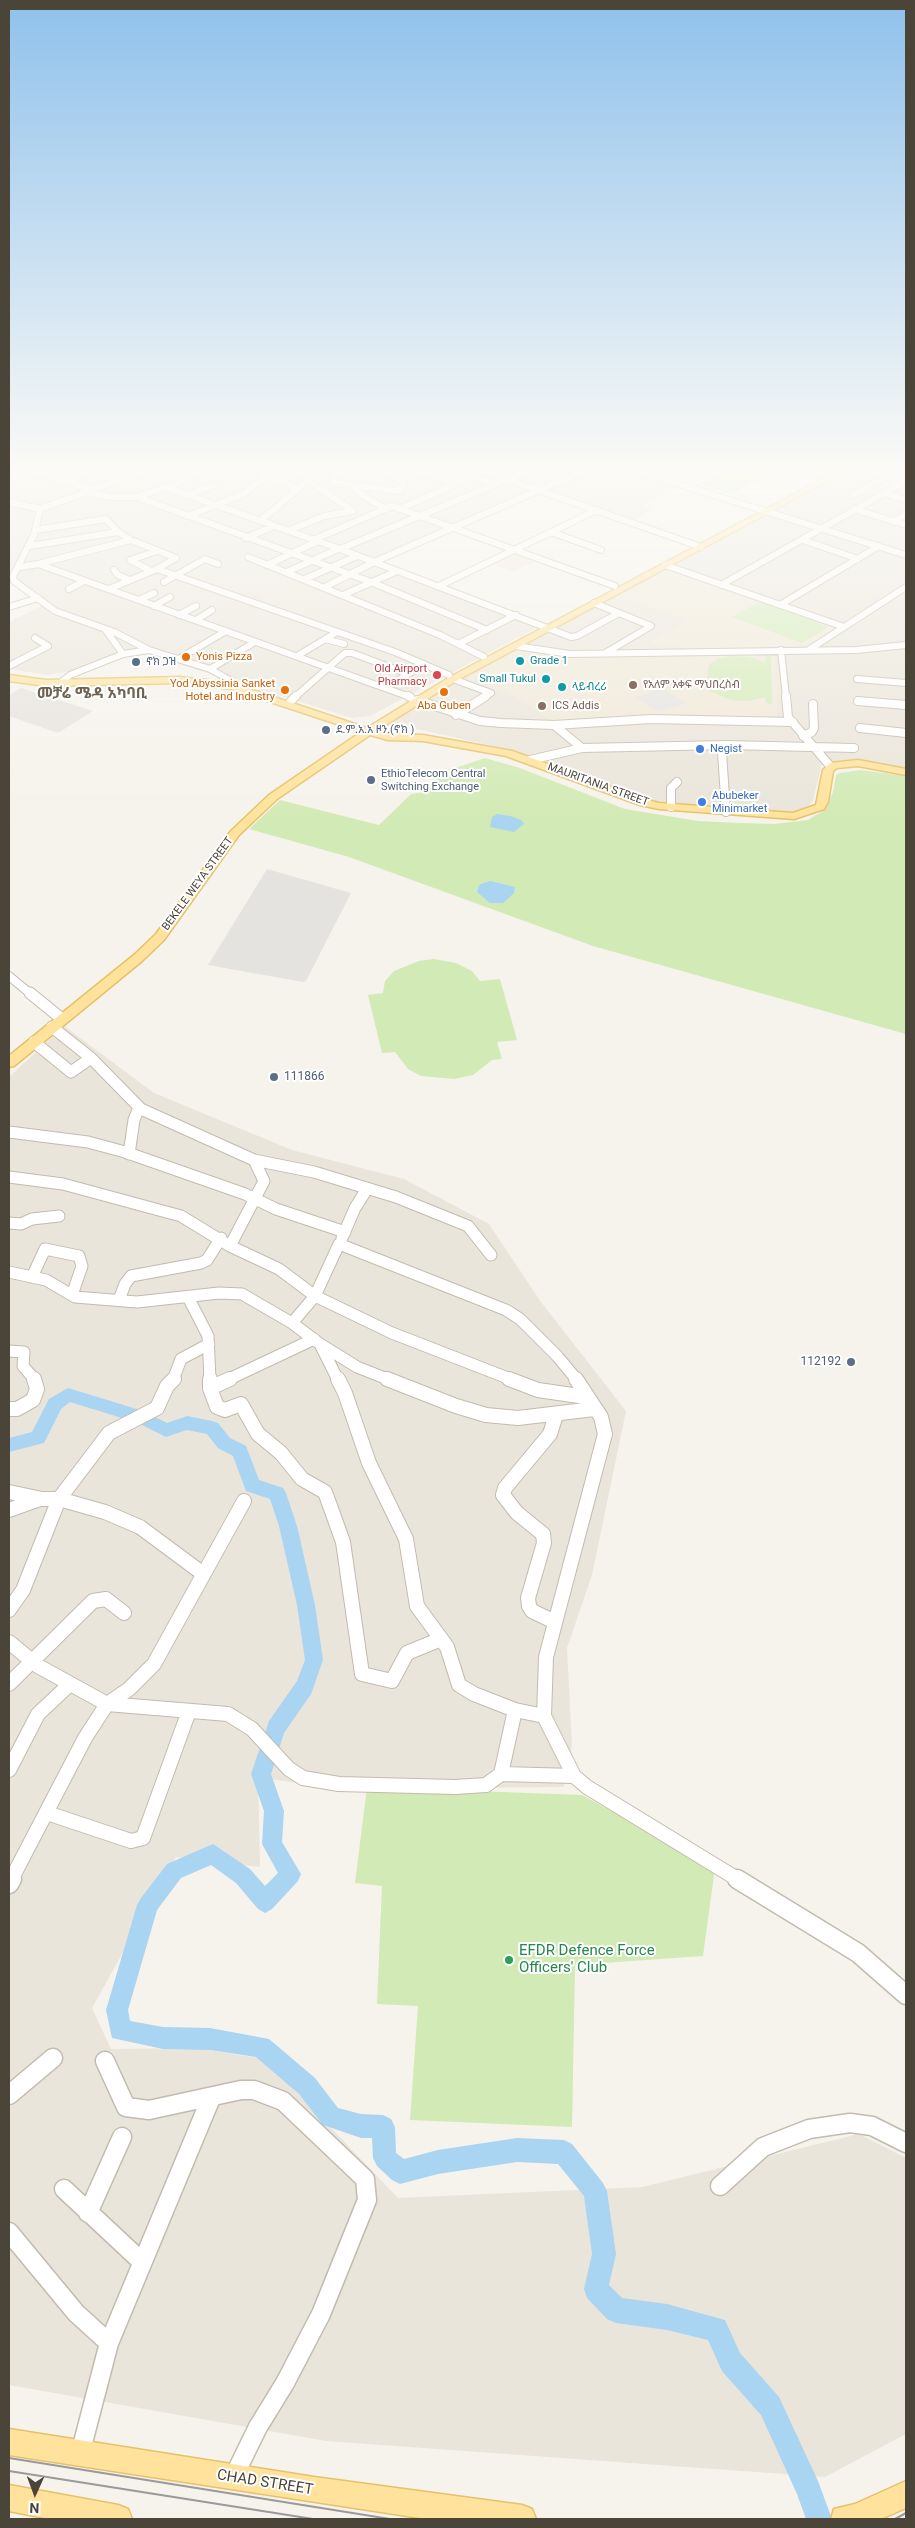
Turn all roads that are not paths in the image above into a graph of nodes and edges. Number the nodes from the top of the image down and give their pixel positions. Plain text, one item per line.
1 (21, 586) edge
2 (75, 586) edge
3 (102, 586) edge
4 (114, 586) edge
5 (206, 586) edge
6 (362, 586) edge
7 (381, 586) edge
8 (439, 586) edge
9 (615, 586) edge
10 (626, 586) edge
11 (727, 586) edge
12 (812, 586) edge
13 (325, 587) edge
14 (109, 588) junction
15 (906, 588) edge
16 (69, 589) dead end
17 (154, 593) dead end
18 (343, 595) junction
19 (170, 596) dead end
20 (38, 598) junction
21 (139, 600) junction
22 (594, 603) junction
23 (780, 605) junction
24 (9, 606) edge
25 (154, 606) junction
26 (196, 606) dead end
27 (212, 610) dead end
28 (619, 613) junction
29 (179, 615) junction
30 (516, 615) junction
31 (196, 620) junction
32 (546, 627) junction
33 (844, 627) junction
34 (105, 629) junction
35 (487, 630) junction
36 (226, 632) junction
37 (337, 632) junction
38 (35, 638) dead end
39 (325, 639) junction
40 (365, 641) junction
41 (256, 642) junction
42 (460, 643) junction
43 (344, 644) dead end
44 (906, 645) edge
45 (516, 646) junction
46 (355, 647) dead end
47 (810, 649) junction
48 (149, 650) junction
49 (781, 650) junction
50 (605, 653) junction
51 (123, 654) junction
52 (297, 656) junction
53 (484, 657) junction
54 (180, 658) junction
55 (424, 664) junction
56 (9, 666) edge
57 (327, 667) junction
58 (210, 669) junction
59 (9, 674) edge
60 (408, 674) junction
61 (451, 677) junction
62 (9, 678) edge
63 (228, 679) junction
64 (857, 679) dead end
65 (62, 681) junction
66 (906, 683) edge
67 (386, 688) junction
68 (413, 699) junction
69 (292, 701) junction
70 (858, 701) dead end
71 (813, 704) dead end
72 (906, 705) edge
73 (456, 715) junction
74 (793, 722) junction
75 (554, 724) junction
76 (367, 728) junction
77 (860, 728) dead end
78 (906, 733) edge
79 (803, 736) junction
80 (811, 747) junction
81 (582, 748) junction
82 (854, 748) dead end
83 (722, 752) dead end
84 (530, 760) junction
85 (831, 767) junction
86 (906, 772) edge
87 (678, 782) dead end
88 (671, 807) junction
89 (726, 812) junction
90 (9, 976) edge
91 (58, 1017) junction
92 (52, 1027) junction
93 (34, 1042) junction
94 (9, 1052) edge
95 (91, 1058) junction
96 (9, 1063) edge
97 (139, 1107) junction
98 (9, 1132) edge
99 (129, 1154) junction
100 (254, 1160) junction
101 (9, 1177) edge
102 (367, 1189) junction
103 (255, 1199) junction
104 (59, 1216) dead end
105 (9, 1223) edge
106 (342, 1238) junction
107 (226, 1242) junction
108 (491, 1255) dead end
109 (9, 1272) edge
110 (32, 1276) junction
111 (72, 1295) junction
112 (315, 1296) junction
113 (188, 1298) junction
114 (119, 1300) junction
115 (292, 1323) junction
116 (317, 1341) junction
117 (208, 1344) junction
118 (9, 1350) edge
119 (210, 1388) junction
120 (590, 1403) junction
121 (9, 1409) edge
122 (556, 1415) junction
123 (9, 1492) edge
124 (42, 1499) junction
125 (59, 1499) junction
126 (244, 1502) dead end
127 (9, 1510) edge
128 (202, 1573) junction
129 (9, 1610) edge
130 (124, 1613) dead end
131 (555, 1622) junction
132 (440, 1639) junction
133 (9, 1642) edge
134 (32, 1661) junction
135 (9, 1684) edge
136 (70, 1684) junction
137 (107, 1704) junction
138 (515, 1710) junction
139 (189, 1711) junction
140 (544, 1716) junction
141 (9, 1770) edge
142 (501, 1774) junction
143 (574, 1776) junction
144 (47, 1813) junction
145 (9, 1884) edge
146 (906, 1995) edge
147 (53, 2058) dead end
148 (105, 2061) dead end
149 (9, 2095) edge
150 (211, 2098) junction
151 (122, 2137) dead end
152 (906, 2144) edge
153 (720, 2186) dead end
154 (64, 2189) dead end
155 (88, 2213) junction
156 (9, 2232) edge
157 (141, 2261) junction
158 (108, 2343) junction
159 (9, 2442) edge
160 (80, 2454) junction
161 (233, 2478) junction
162 (906, 2494) edge
163 (9, 2498) edge
164 (850, 2518) edge
165 (118, 2519) edge
166 (522, 2519) edge

1 - 20 street
2 - 16 street
3 - 14 street
4 - 14 street
5 - 37 street
6 - 18 street
7 - 35 street
8 - 30 street
9 - 32 main road
10 - 22 main road
11 - 23 street
12 - 23 street
13 - 18 street
14 - 21 street
15 - 33 street
17 - 21 street
18 - 42 street
19 - 25 street
20 - 24 street
20 - 34 street
21 - 25 street
22 - 28 street
22 - 32 main road
23 - 33 street
25 - 29 street
26 - 29 street
27 - 31 street
28 - 32 street
28 - 50 street
29 - 31 street
30 - 32 street
30 - 35 street
31 - 36 street
32 - 45 main road
32 - 53 main road
33 - 47 street
34 - 48 street
34 - 51 street
35 - 42 street
36 - 41 street
36 - 54 street
37 - 39 street
37 - 40 street
38 - 56 street
39 - 43 street
39 - 52 street
40 - 46 street
40 - 55 street
41 - 52 street
41 - 58 street
42 - 53 street
44 - 47 street
45 - 50 street
45 - 61 main road
47 - 49 street
48 - 51 street
48 - 54 street
49 - 50 street
49 - 74 street
51 - 65 street
52 - 57 street
53 - 61 main road
54 - 58 street
55 - 60 street
55 - 61 street
57 - 60 street
57 - 67 street
57 - 69 street
58 - 63 street
59 - 65 main road
60 - 67 street
61 - 68 main road, BEKELE WEYA STREET
61 - 73 street
62 - 65 main road
63 - 65 main road
63 - 69 main road
64 - 66 street
65 - 76 main road
67 - 68 street
68 - 73 street
68 - 76 main road, BEKELE WEYA STREET
69 - 76 main road
70 - 72 street
71 - 79 street
73 - 75 street
74 - 75 street
74 - 79 street
75 - 81 street
76 - 84 main road, MAURITANIA STREET
76 - 91 main road, BEKELE WEYA STREET
77 - 78 street
79 - 80 street
80 - 81 street
80 - 82 street
80 - 85 street
81 - 84 street
83 - 89 street
84 - 88 main road, MAURITANIA STREET
85 - 86 main road
85 - 89 main road, MAURITANIA STREET
87 - 88 street
88 - 89 main road, MAURITANIA STREET
90 - 91 street
91 - 92 main road, BEKELE WEYA STREET
91 - 94 main road
92 - 93 main road, BEKELE WEYA STREET
92 - 95 street
93 - 95 street
93 - 96 main road, BEKELE WEYA STREET
95 - 97 street
97 - 99 street
97 - 100 street
98 - 99 street
99 - 103 street
100 - 102 street
100 - 103 street
101 - 107 street
102 - 106 street
102 - 108 street
103 - 106 street
103 - 107 street
104 - 105 street
106 - 112 street
106 - 120 street
107 - 112 street
107 - 114 street
109 - 110 street
110 - 111 street
110 - 111 street
111 - 114 street
112 - 115 street
112 - 120 street
113 - 114 street
113 - 115 street
113 - 117 street
115 - 116 street
116 - 119 street
116 - 122 street
116 - 132 street
117 - 119 street
117 - 125 street
118 - 121 street
119 - 132 street
120 - 122 street
120 - 131 street
122 - 131 street
123 - 124 street
124 - 125 street
124 - 127 street
125 - 128 street
125 - 129 street
126 - 128 street
128 - 137 street
130 - 134 street
131 - 140 street
132 - 138 street
133 - 134 street
134 - 135 street
134 - 136 street
136 - 137 street
136 - 141 street
137 - 139 street
137 - 144 street
138 - 140 street
138 - 142 street
139 - 142 street
139 - 144 street
140 - 143 street
142 - 143 street
143 - 146 street
144 - 145 street
147 - 149 street
148 - 150 street
150 - 157 street
150 - 161 street
151 - 155 street
152 - 153 street
154 - 155 street
155 - 157 street
156 - 158 street
157 - 158 street
158 - 160 street
159 - 160 main road, CHAD STREET
160 - 161 main road, CHAD STREET
161 - 166 main road, CHAD STREET
162 - 164 main road
163 - 165 main road

